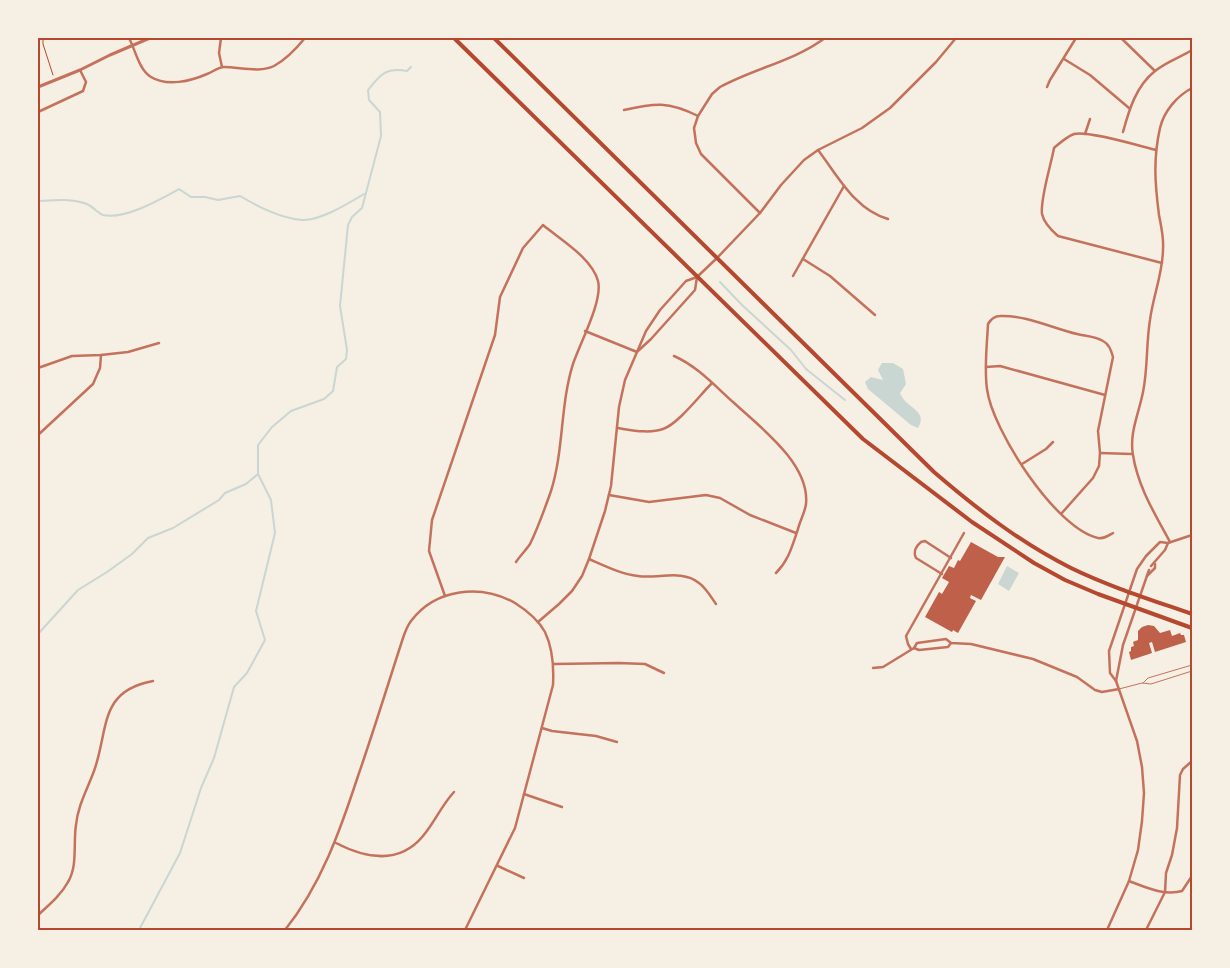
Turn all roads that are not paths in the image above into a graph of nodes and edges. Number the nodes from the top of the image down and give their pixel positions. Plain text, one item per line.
1 (129, 38) edge
2 (150, 38) edge
3 (221, 38) edge
4 (305, 38) edge
5 (454, 38) edge
6 (494, 38) edge
7 (825, 38) edge
8 (956, 38) edge
9 (1076, 38) edge
10 (1121, 38) edge
11 (1190, 38) edge
12 (1192, 41) edge
13 (132, 45) junction
14 (1192, 50) edge
15 (1064, 59) junction
16 (222, 67) junction
17 (80, 70) junction
18 (1155, 71) junction
19 (38, 87) edge
20 (1047, 87) dead end
21 (1192, 88) edge
22 (1129, 108) junction
23 (624, 110) dead end
24 (38, 112) edge
25 (698, 116) junction
26 (1090, 119) dead end
27 (1123, 132) dead end
28 (1086, 134) junction
29 (818, 150) junction
30 (1156, 150) junction
31 (844, 186) junction
32 (760, 214) junction
33 (888, 219) dead end
34 (717, 258) junction
35 (803, 259) junction
36 (1162, 263) junction
37 (792, 276) dead end
38 (697, 278) junction
39 (875, 315) dead end
40 (585, 331) junction
41 (159, 344) dead end
42 (637, 352) junction
43 (100, 355) junction
44 (674, 356) dead end
45 (986, 367) junction
46 (38, 368) edge
47 (712, 383) junction
48 (1105, 395) junction
49 (616, 428) junction
50 (38, 434) edge
51 (1053, 442) dead end
52 (1100, 453) junction
53 (1132, 454) junction
54 (1022, 464) junction
55 (609, 495) junction
56 (1061, 514) junction
57 (796, 533) junction
58 (964, 533) dead end
59 (1113, 533) dead end
60 (1192, 535) edge
61 (1169, 542) junction
62 (951, 558) junction
63 (589, 560) junction
64 (516, 562) dead end
65 (1155, 562) junction
66 (1151, 566) dead end
67 (1149, 570) dead end
68 (776, 573) dead end
69 (942, 574) junction
70 (1147, 576) junction
71 (1128, 592) junction
72 (445, 596) junction
73 (1139, 596) junction
74 (716, 604) dead end
75 (1124, 604) junction
76 (1135, 608) junction
77 (1192, 614) edge
78 (538, 622) junction
79 (1192, 628) edge
80 (952, 643) junction
81 (913, 649) junction
82 (554, 664) junction
83 (1192, 665) edge
84 (873, 668) dead end
85 (1192, 671) edge
86 (664, 673) dead end
87 (153, 681) dead end
88 (1116, 681) junction
89 (1142, 683) junction
90 (1119, 689) junction
91 (542, 728) junction
92 (617, 742) dead end
93 (1192, 761) edge
94 (454, 792) dead end
95 (524, 794) junction
96 (562, 807) dead end
97 (336, 843) junction
98 (498, 866) junction
99 (1192, 876) edge
100 (524, 878) dead end
101 (1129, 881) junction
102 (1165, 892) junction
103 (38, 915) edge
104 (284, 930) edge
105 (465, 930) edge
106 (1107, 930) edge
107 (1146, 930) edge

1 - 13 street
2 - 13 street
3 - 16 street
4 - 16 street
5 - 38 main road
6 - 34 main road
7 - 25 street
8 - 29 street
9 - 15 street
10 - 18 street
11 - 12 street
13 - 16 street
13 - 17 street
14 - 18 street
15 - 20 street
15 - 22 street
17 - 19 street
17 - 24 street
18 - 22 street
21 - 30 street
22 - 27 street
23 - 25 street
25 - 32 street
26 - 28 street
28 - 30 street
28 - 36 street
29 - 31 street
29 - 32 street
30 - 36 street
31 - 33 street
31 - 35 street
32 - 34 street
34 - 38 street
34 - 71 main road
35 - 37 street
35 - 39 street
36 - 53 street
38 - 42 street
38 - 42 street
38 - 75 main road
40 - 42 street
40 - 64 street
40 - 72 street
41 - 43 street
42 - 49 street
43 - 46 street
43 - 50 street
44 - 47 street
45 - 48 street
45 - 48 street
45 - 54 street
47 - 49 street
47 - 57 street
48 - 52 street
49 - 55 street
51 - 54 street
52 - 53 street
52 - 56 street
53 - 61 street
54 - 56 street
55 - 57 street
55 - 63 street
56 - 59 street
57 - 68 street
58 - 62 street
60 - 61 street
61 - 65 street
61 - 71 street
62 - 69 street
62 - 69 street
63 - 74 street
63 - 78 street
65 - 66 street
65 - 70 street
67 - 70 street
69 - 81 street
70 - 73 street
71 - 73 main road
71 - 75 street
72 - 78 street
72 - 97 street
73 - 76 street
73 - 77 main road
75 - 76 main road
75 - 88 street
76 - 79 main road
76 - 88 street
78 - 82 street
80 - 81 street
80 - 81 street
80 - 90 street
81 - 84 street
82 - 86 street
82 - 91 street
83 - 89 lane
85 - 89 lane
87 - 103 street
88 - 90 street
89 - 90 lane
90 - 101 street
91 - 92 street
91 - 95 street
93 - 102 street
94 - 97 street
95 - 96 street
95 - 98 street
97 - 104 street
98 - 100 street
98 - 105 street
99 - 102 street
101 - 102 street
101 - 106 street
102 - 107 street

